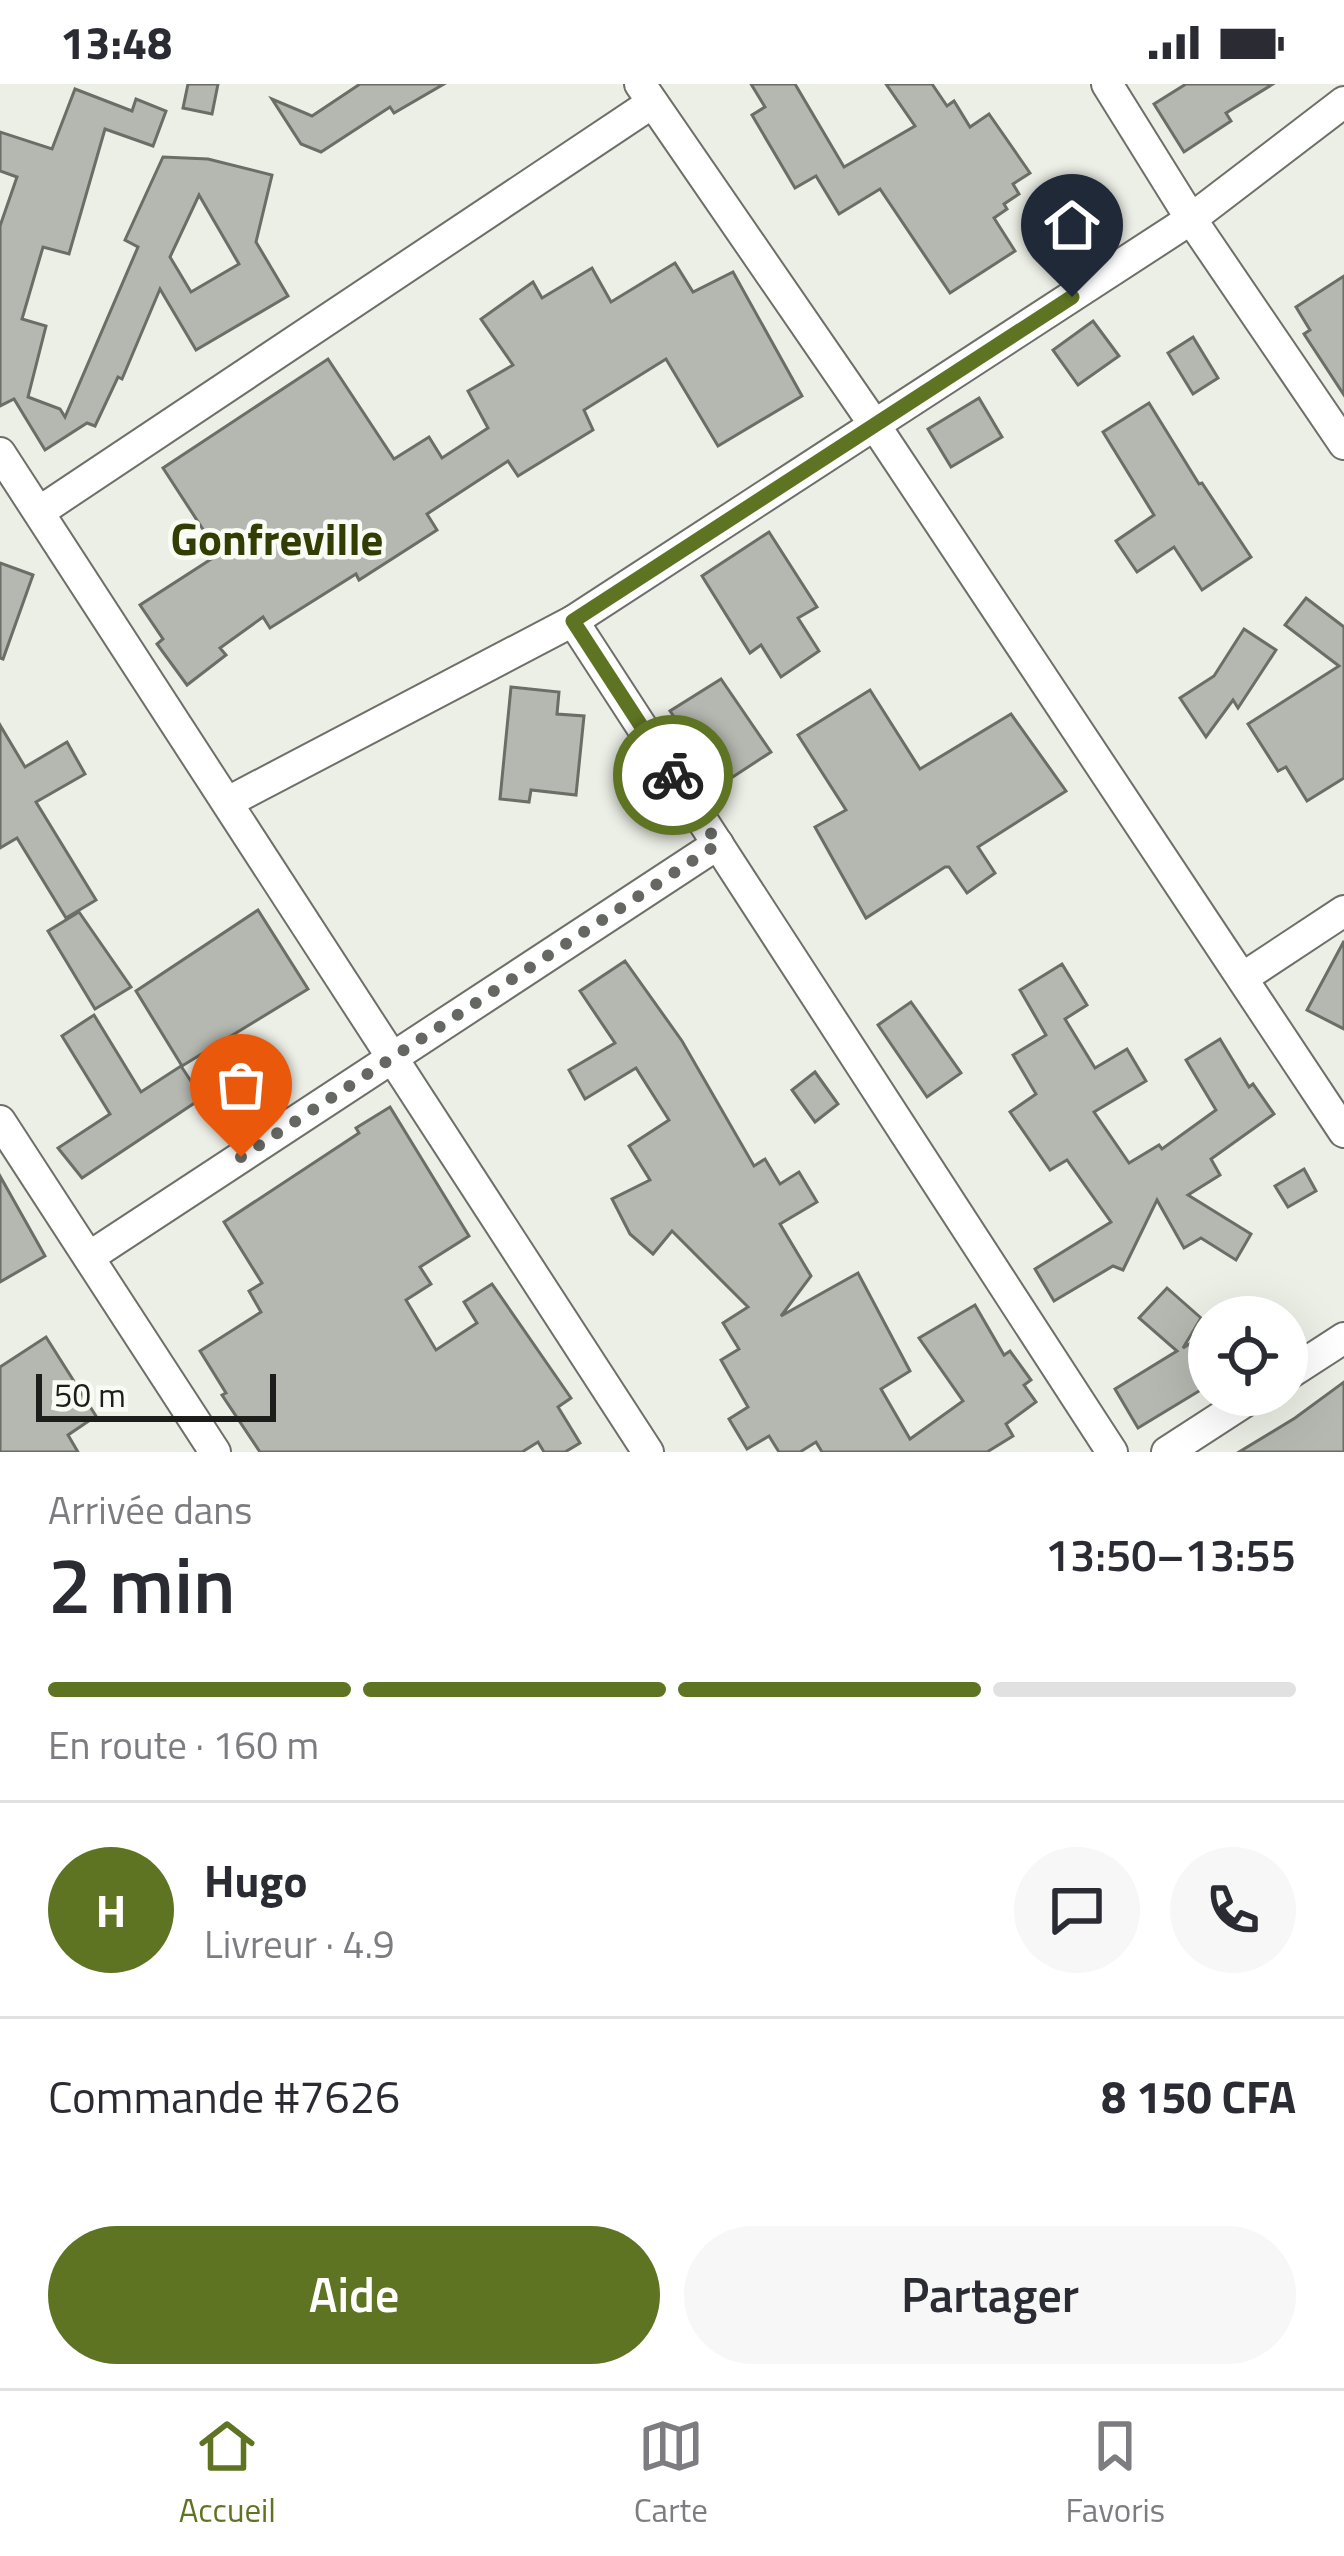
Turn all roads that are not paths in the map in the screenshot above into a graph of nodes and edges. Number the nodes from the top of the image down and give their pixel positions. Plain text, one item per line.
1 (1107, 84) edge
2 (646, 93) edge
3 (1344, 102) edge
4 (1191, 219) junction
5 (876, 427) junction
6 (1344, 444) edge
7 (0, 453) edge
8 (39, 512) junction
9 (573, 621) junction
10 (228, 802) junction
11 (718, 844) junction
12 (1344, 911) edge
13 (1244, 977) junction
14 (392, 1058) junction
15 (0, 1120) edge
16 (1344, 1132) edge
17 (88, 1257) junction
18 (1344, 1338) edge
19 (1308, 1361) edge
20 (1223, 1416) edge
21 (215, 1452) edge
22 (648, 1452) edge
23 (1112, 1452) edge
24 (1167, 1452) edge

1 - 4 street
2 - 5 street
2 - 8 street
3 - 4 street
4 - 5 street
4 - 6 street
5 - 9 street
5 - 13 street
7 - 8 street
8 - 10 street
9 - 10 street
9 - 11 street
10 - 14 street
11 - 14 street
11 - 23 street
12 - 13 street
13 - 16 street
14 - 17 street
14 - 22 street
15 - 17 street
17 - 21 street
18 - 19 street
20 - 24 street

